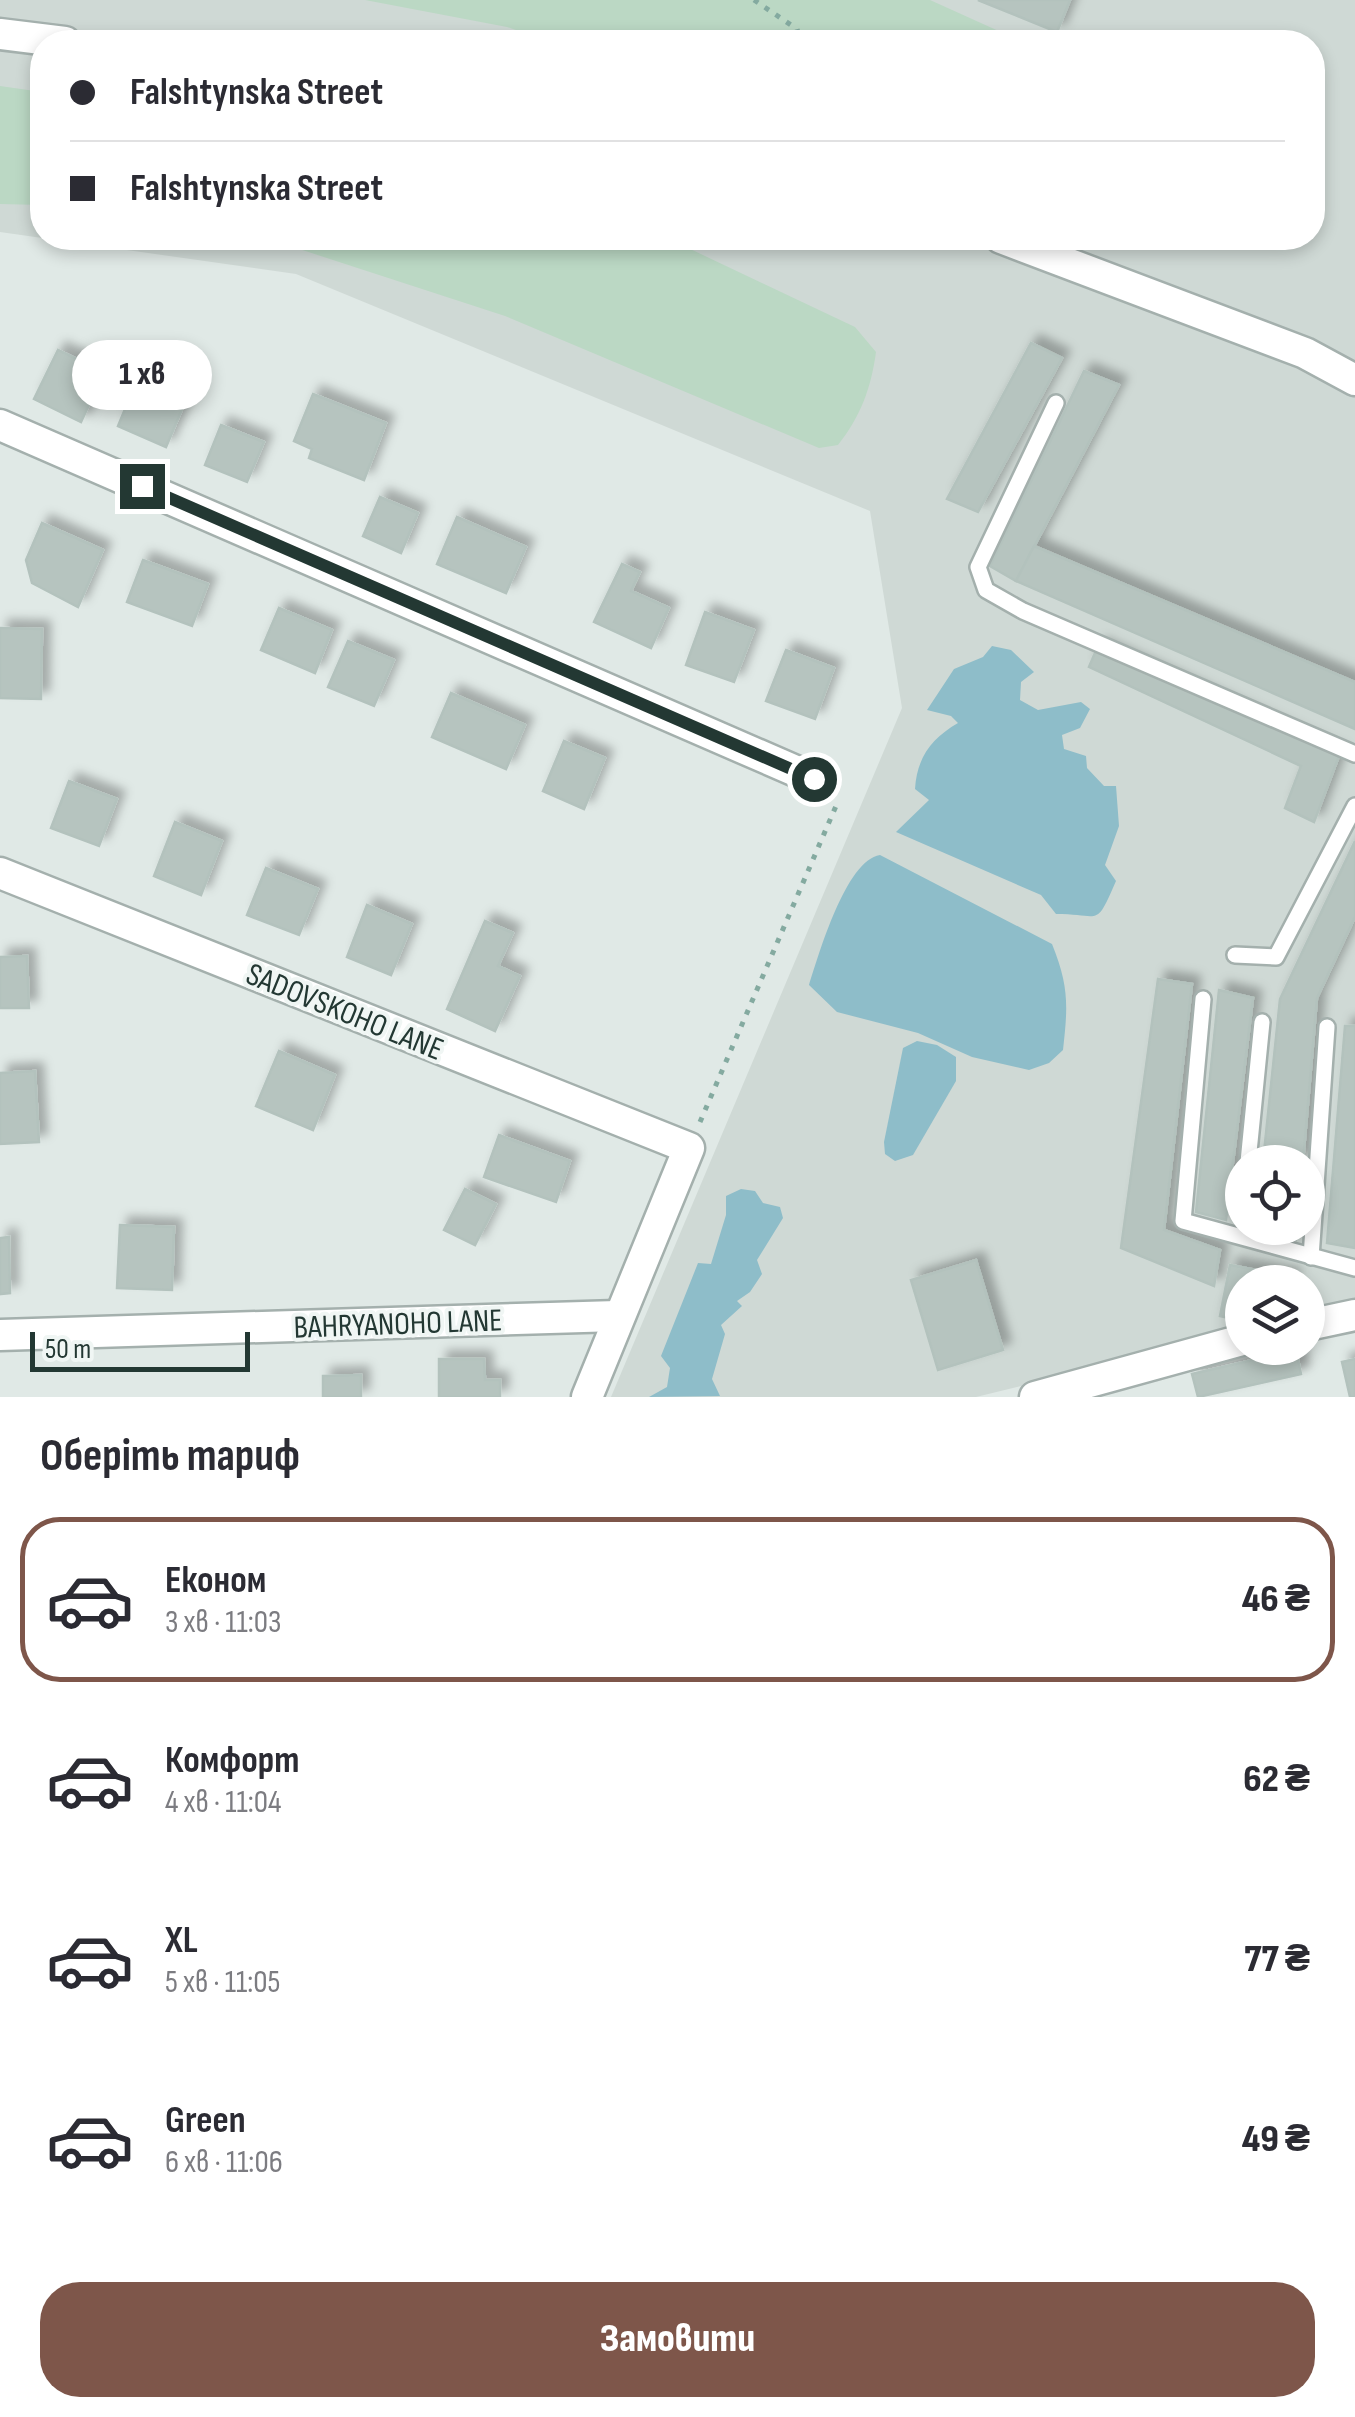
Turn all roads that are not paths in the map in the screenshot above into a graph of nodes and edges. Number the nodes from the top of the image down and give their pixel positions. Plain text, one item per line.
1 (0, 34) edge
2 (30, 38) edge
3 (1032, 250) edge
4 (1355, 380) edge
5 (1056, 404) dead end
6 (0, 425) edge
7 (1355, 754) edge
8 (814, 779) road end
9 (1355, 806) edge
10 (0, 873) edge
11 (1235, 956) dead end
12 (1203, 999) dead end
13 (1262, 1022) dead end
14 (1328, 1027) dead end
15 (1250, 1145) edge
16 (1225, 1233) edge
17 (1270, 1245) edge
18 (1312, 1256) junction
19 (1355, 1268) edge
20 (1355, 1315) edge
21 (617, 1316) junction
22 (1325, 1321) edge
23 (0, 1335) edge
24 (1225, 1345) edge
25 (587, 1397) edge
26 (1035, 1397) edge

1 - 2 street
3 - 4 street
5 - 7 lane
6 - 8 street
9 - 11 lane
10 - 21 street, SADOVSKOHO LANE
12 - 16 lane
13 - 15 lane
14 - 18 lane
17 - 18 lane
18 - 19 lane
20 - 22 street
21 - 23 street, BAHRYANOHO LANE
21 - 25 street
24 - 26 street

